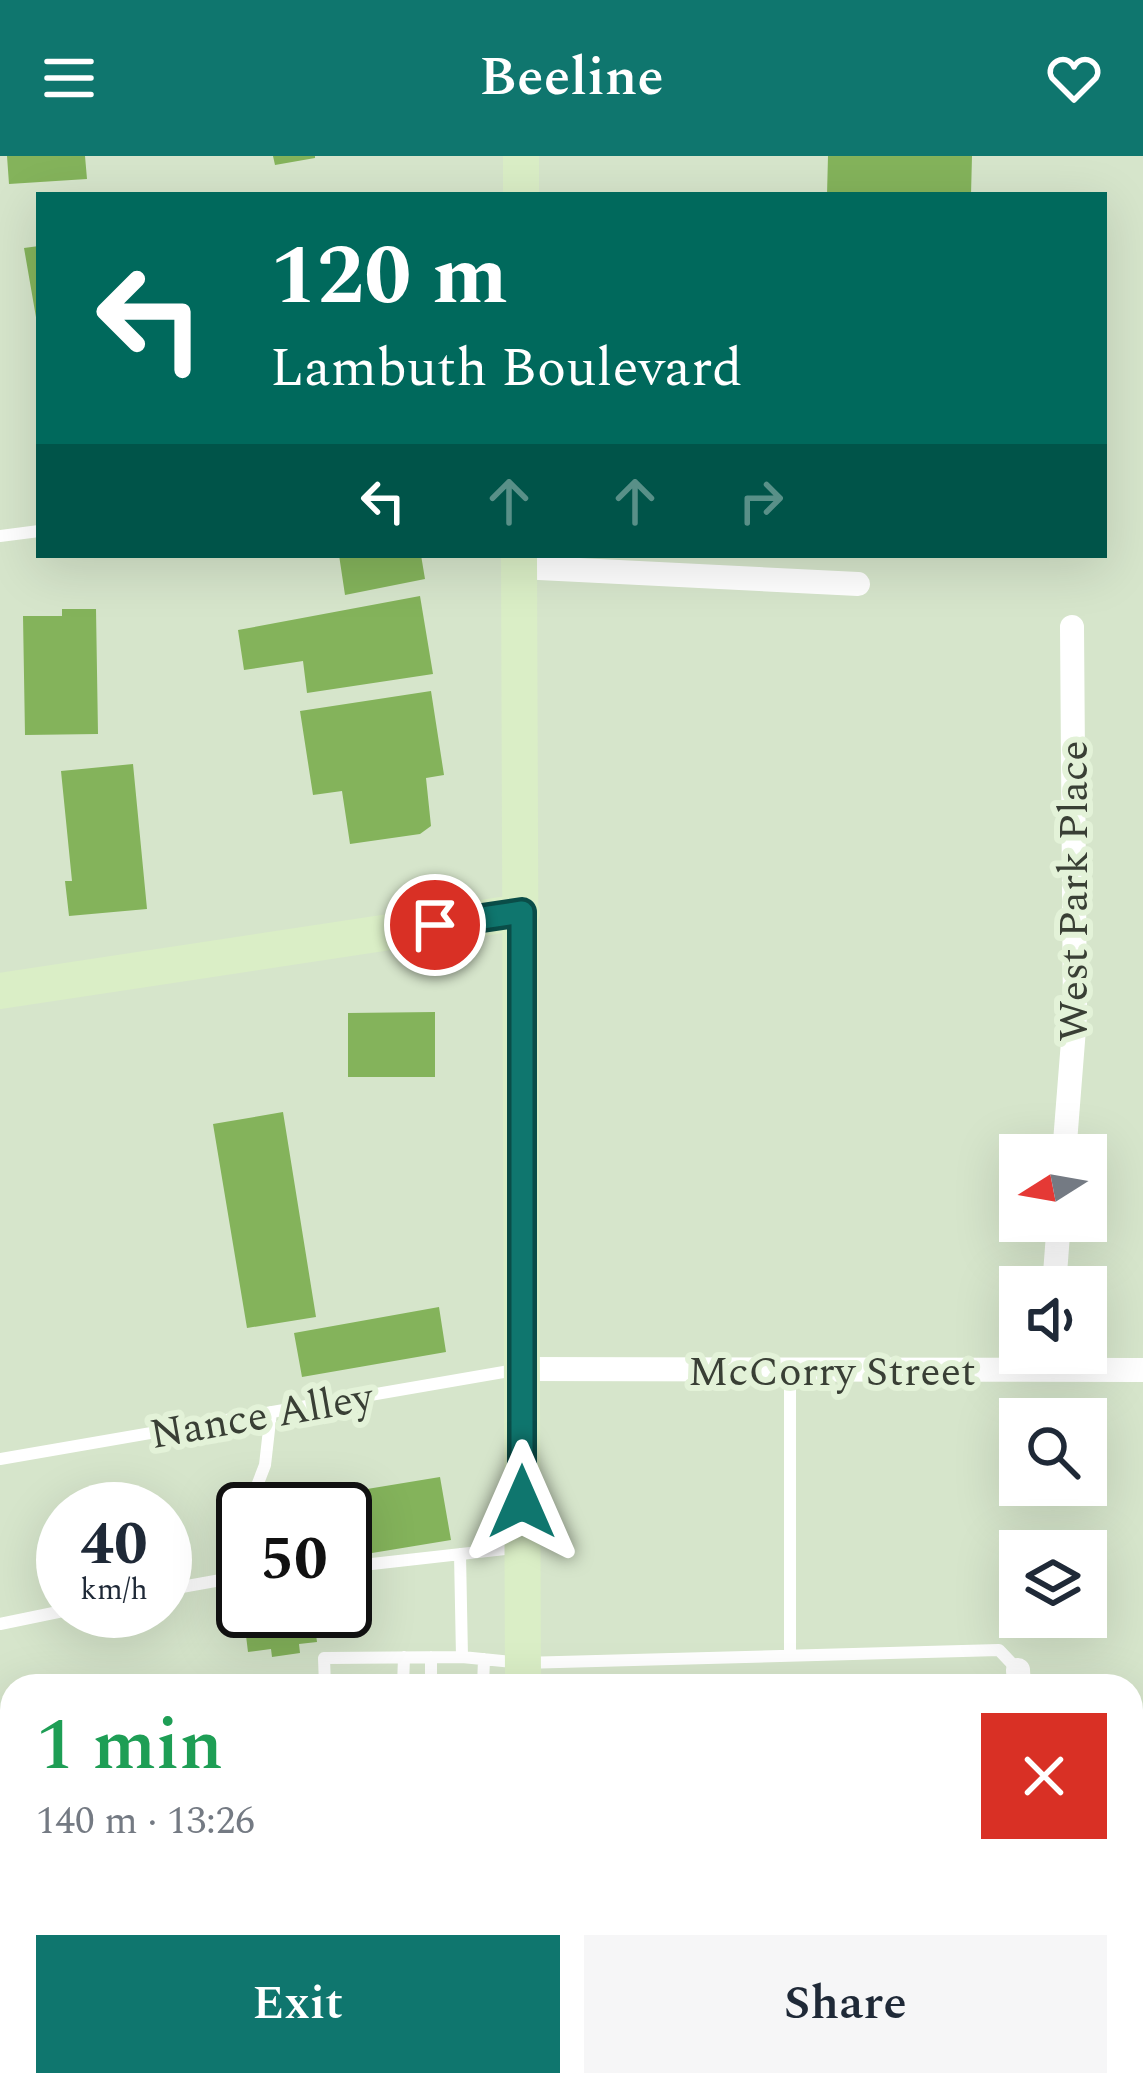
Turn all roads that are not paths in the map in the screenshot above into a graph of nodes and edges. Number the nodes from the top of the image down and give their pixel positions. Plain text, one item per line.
1 (521, 156) edge
2 (521, 192) edge
3 (36, 531) edge
4 (0, 536) edge
5 (519, 561) edge
6 (859, 584) dead end
7 (1072, 627) dead end
8 (522, 912) junction
9 (0, 991) edge
10 (1066, 1134) edge
11 (999, 1364) edge
12 (1107, 1367) edge
13 (522, 1369) junction
14 (1143, 1370) edge
15 (790, 1371) junction
16 (272, 1412) junction
17 (0, 1459) edge
18 (258, 1482) edge
19 (523, 1547) junction
20 (460, 1554) junction
21 (372, 1564) edge
22 (36, 1617) edge
23 (0, 1624) edge
24 (790, 1655) junction
25 (404, 1657) junction
26 (431, 1657) junction
27 (462, 1657) junction
28 (484, 1659) junction
29 (325, 1674) edge
30 (403, 1674) edge
31 (431, 1674) edge
32 (483, 1674) edge
33 (523, 1674) edge
34 (1015, 1674) edge

1 - 2 main road
3 - 4 lane
5 - 6 street
5 - 8 main road
7 - 10 street, West Park Place
8 - 9 main road
8 - 13 main road
11 - 15 street, McCorry Street
12 - 14 street, McCorry Street
13 - 15 street, McCorry Street
13 - 16 lane, Nance Alley
13 - 19 main road
15 - 24 lane
16 - 17 lane, Nance Alley
16 - 18 lane
19 - 20 lane
19 - 33 main road
20 - 21 lane
20 - 27 lane
22 - 23 lane
24 - 33 lane
24 - 34 lane
25 - 26 lane
25 - 29 lane
25 - 30 lane
26 - 27 lane
26 - 31 lane
27 - 28 lane
28 - 32 lane
28 - 33 lane

